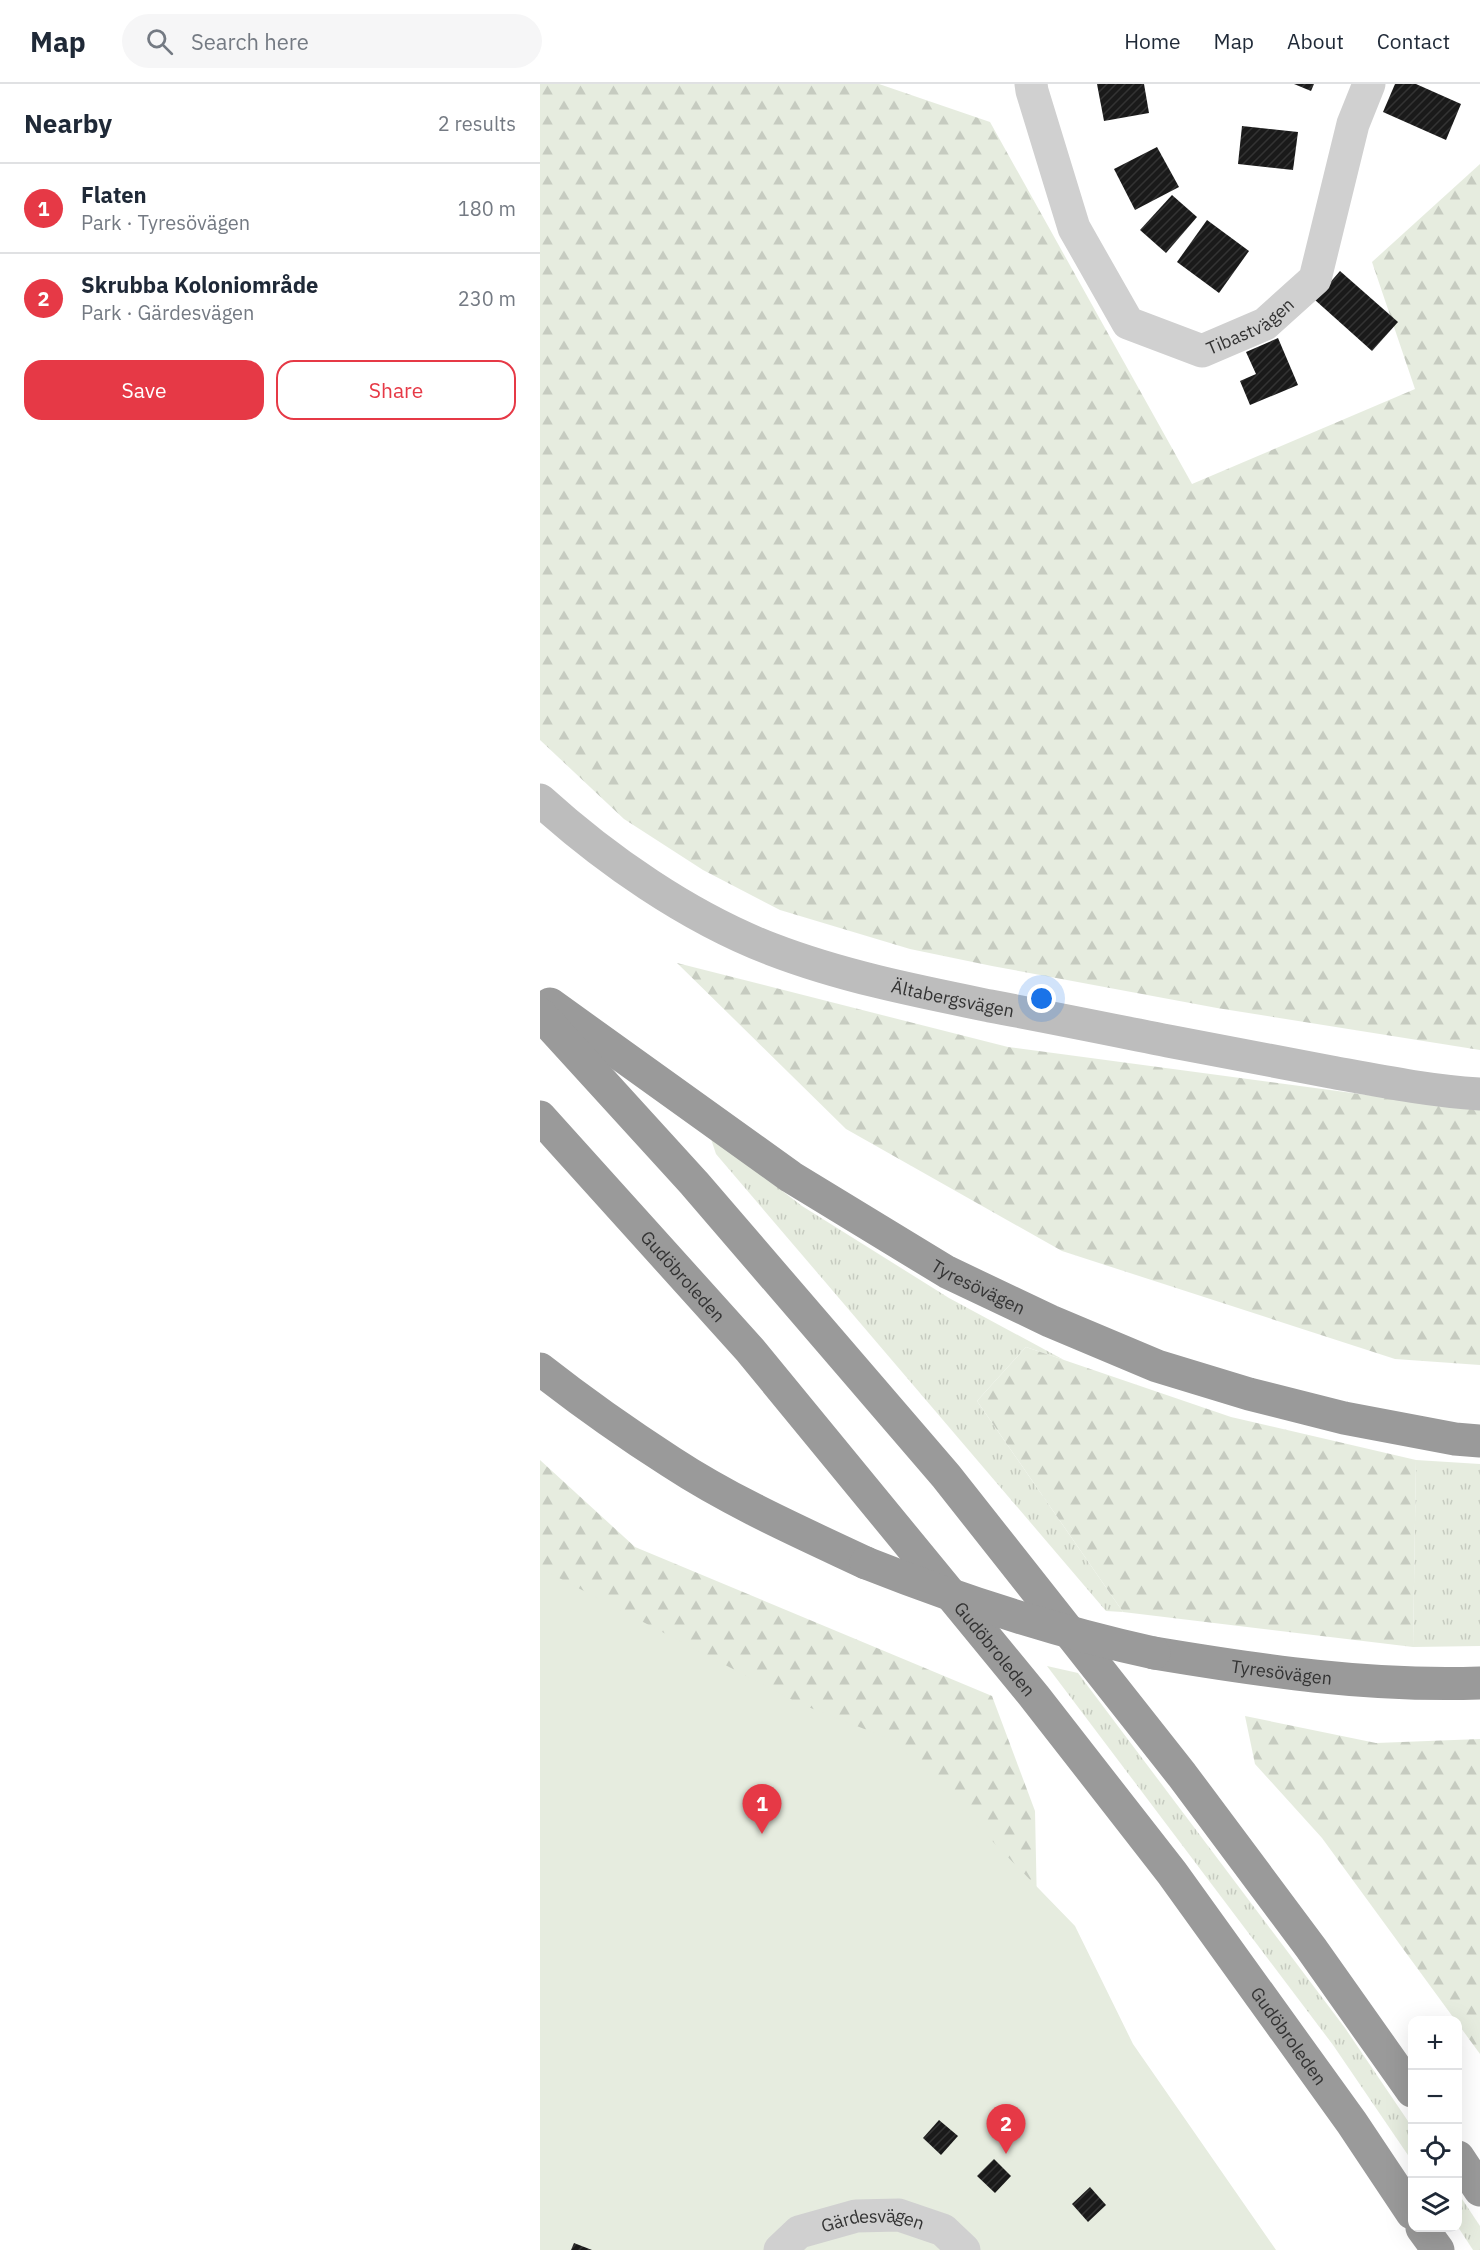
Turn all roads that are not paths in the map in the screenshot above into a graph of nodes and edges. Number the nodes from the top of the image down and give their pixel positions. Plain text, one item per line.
1 (1031, 84) edge
2 (1369, 84) edge
3 (540, 800) edge
4 (540, 997) edge
5 (540, 1014) edge
6 (1480, 1094) edge
7 (540, 1117) edge
8 (540, 1369) edge
9 (1480, 1441) edge
10 (1480, 1683) edge
11 (1408, 2084) edge
12 (1462, 2163) edge
13 (1480, 2190) edge
14 (1408, 2206) edge
15 (1425, 2232) edge
16 (780, 2250) edge
17 (964, 2250) edge
18 (1438, 2250) edge

1 - 2 street, Tibastvägen
3 - 6 street, Ältabergsvägen
4 - 9 highway, Tyresövägen
5 - 11 highway
7 - 14 highway, Gudöbroleden
8 - 10 highway, Tyresövägen, bridge
12 - 13 highway
15 - 18 highway
16 - 17 street, Gärdesvägen

